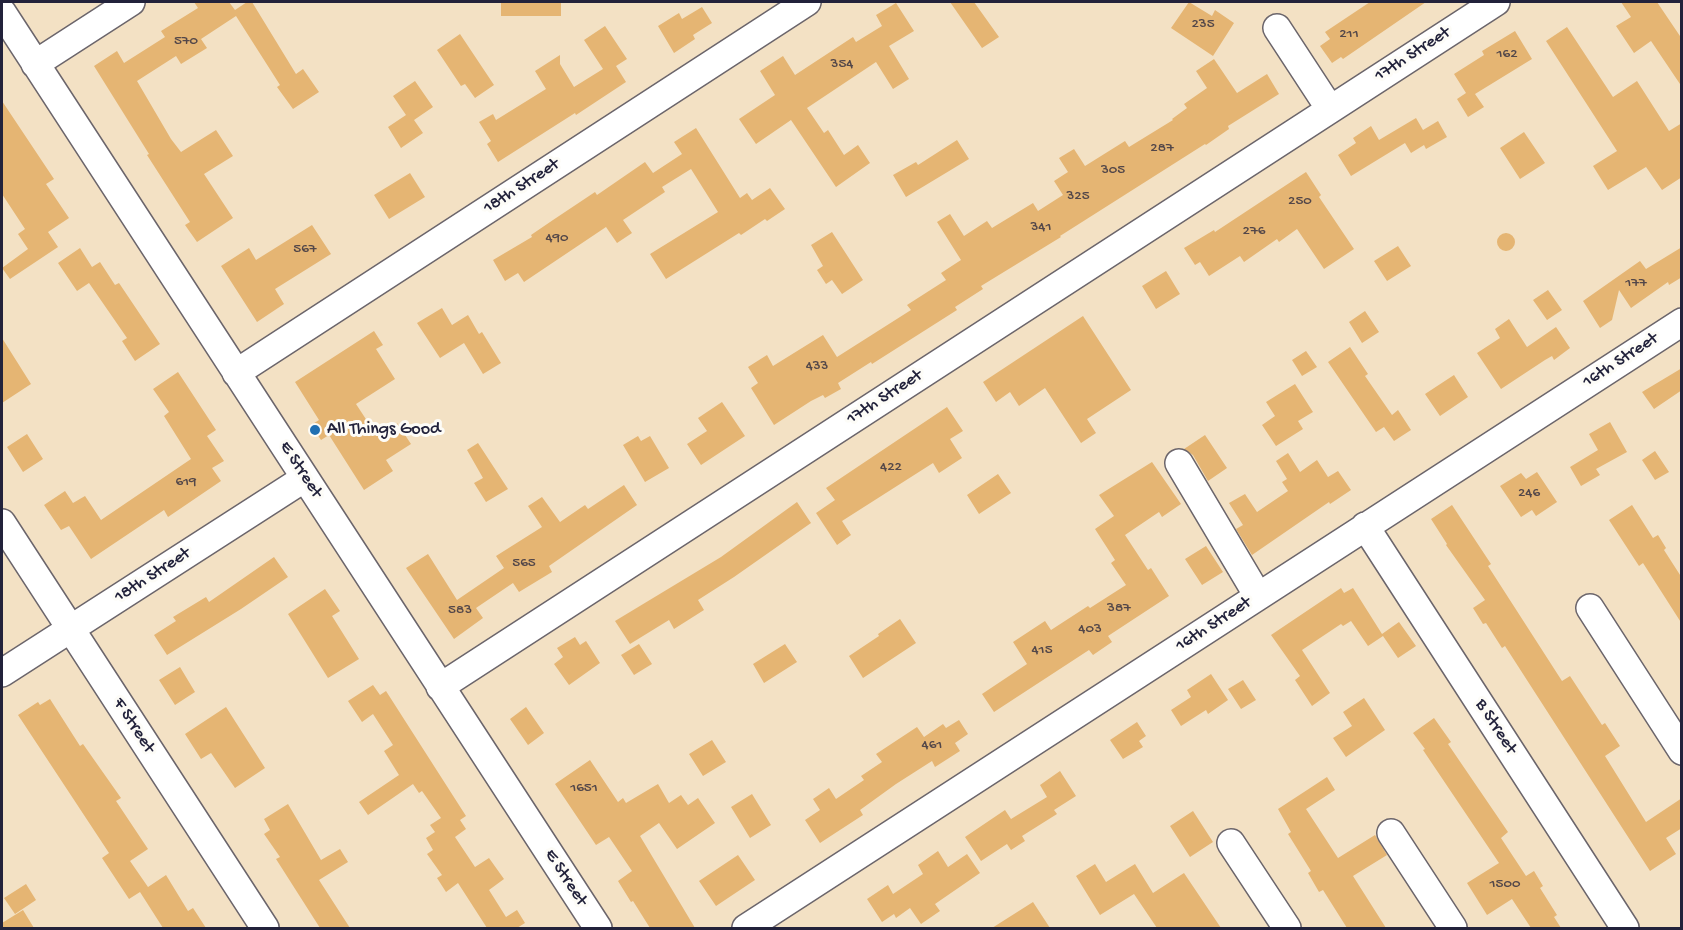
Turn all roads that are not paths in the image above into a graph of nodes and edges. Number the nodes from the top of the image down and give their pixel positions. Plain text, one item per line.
1 (131, 2) edge
2 (807, 2) edge
3 (1496, 2) edge
4 (2, 12) edge
5 (1277, 28) dead end
6 (35, 64) junction
7 (1330, 109) junction
8 (1682, 322) edge
9 (236, 373) junction
10 (1179, 463) dead end
11 (305, 478) junction
12 (2, 523) edge
13 (1365, 526) junction
14 (1258, 596) junction
15 (1590, 608) dead end
16 (70, 629) junction
17 (2, 673) edge
18 (441, 687) junction
19 (1682, 751) edge
20 (1392, 833) dead end
21 (1231, 843) dead end
22 (265, 928) edge
23 (598, 928) edge
24 (746, 928) edge
25 (1287, 928) edge
26 (1453, 928) edge
27 (1625, 928) edge

1 - 6 street
2 - 9 street, 18th Street
3 - 7 street, 17th Street
4 - 6 street, E Street
5 - 7 street
6 - 9 street, E Street
7 - 18 street, 17th Street
8 - 13 street, 16th Street
9 - 11 street, E Street
10 - 14 street
11 - 16 street, 18th Street
11 - 18 street, E Street
12 - 16 street, F Street
13 - 14 street, 16th Street
13 - 27 street, B Street
14 - 24 street, 16th Street
15 - 19 street
16 - 17 street, 18th Street
16 - 22 street, F Street
18 - 23 street, E Street
20 - 26 street
21 - 25 street

